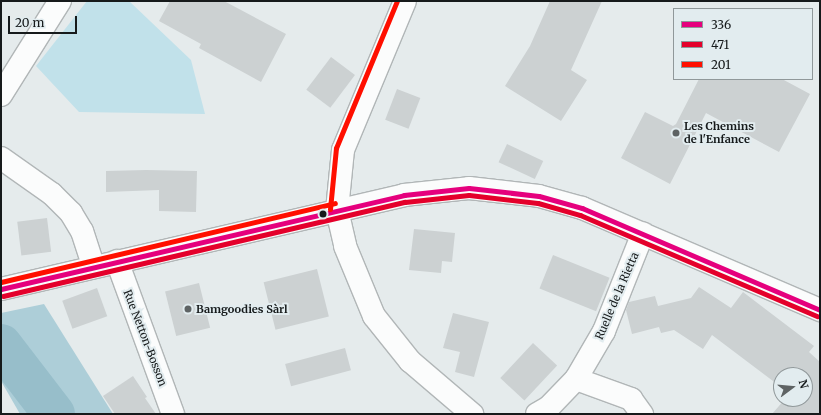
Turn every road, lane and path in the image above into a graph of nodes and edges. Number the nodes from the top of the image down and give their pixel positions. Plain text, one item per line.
1 (60, 1) edge
2 (405, 1) edge
3 (1, 95) edge
4 (1, 158) edge
5 (337, 210) junction
6 (643, 233) junction
7 (117, 261) junction
8 (94, 267) junction
9 (1, 289) edge
10 (820, 310) edge
11 (576, 379) junction
12 (173, 414) edge
13 (472, 414) edge
14 (537, 414) edge
15 (642, 414) edge

1 - 3 street
2 - 5 street
4 - 8 street
5 - 6 street
5 - 7 street
5 - 13 street
6 - 10 street
6 - 11 street, Ruelle de la Rietta
7 - 8 street
7 - 12 street, Rue Netton-Bosson
8 - 9 street
11 - 14 street, Ruelle de la Rietta
11 - 15 street

